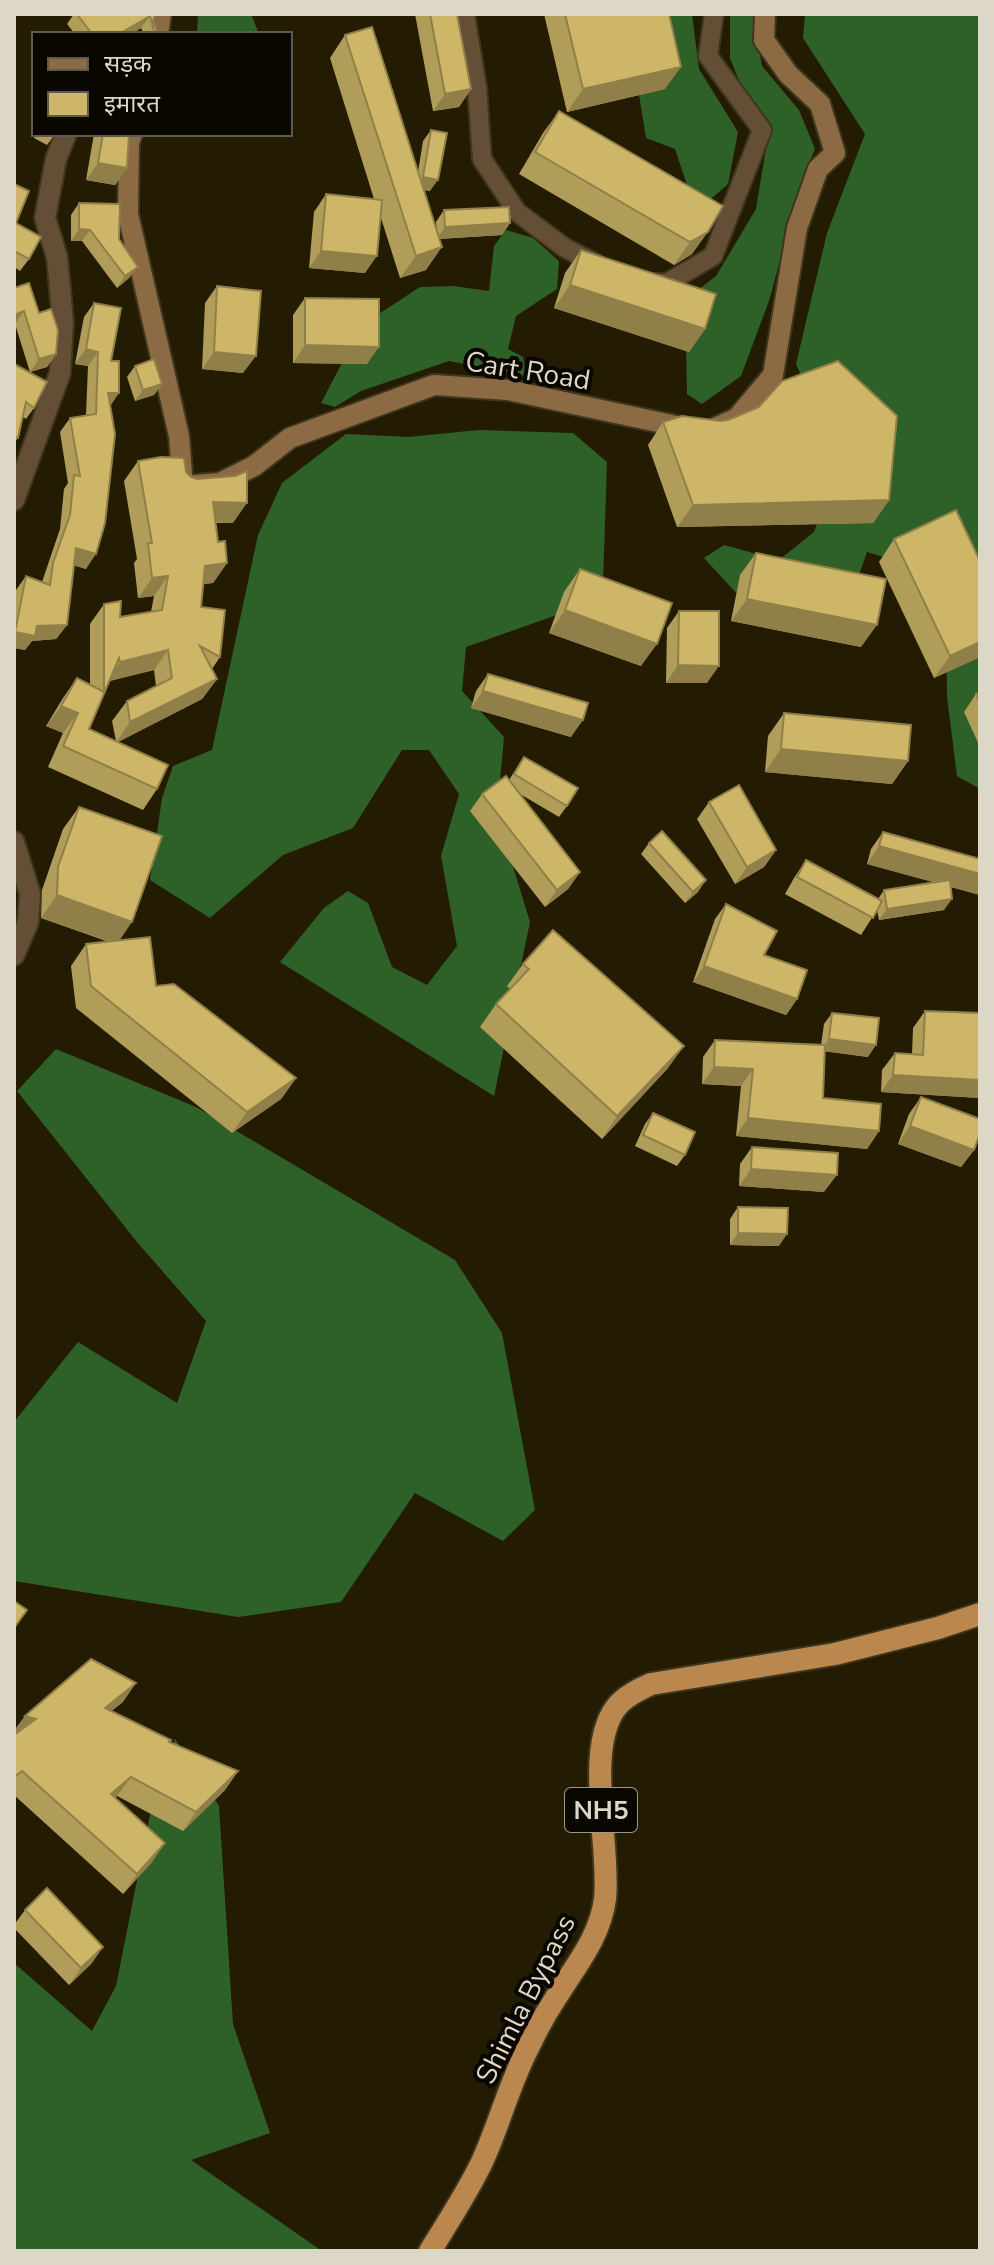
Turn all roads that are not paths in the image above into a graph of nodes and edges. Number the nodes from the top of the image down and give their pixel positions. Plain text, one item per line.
1 (465, 14) edge
2 (714, 14) edge
3 (765, 14) edge
4 (65, 136) edge
5 (131, 136) edge
6 (14, 500) edge
7 (14, 842) edge
8 (14, 955) edge
9 (980, 1614) edge
10 (430, 2251) edge

1 - 2 street
3 - 5 main road, Cart Road
4 - 6 street
7 - 8 street
9 - 10 highway, Shimla Bypass / NH5

